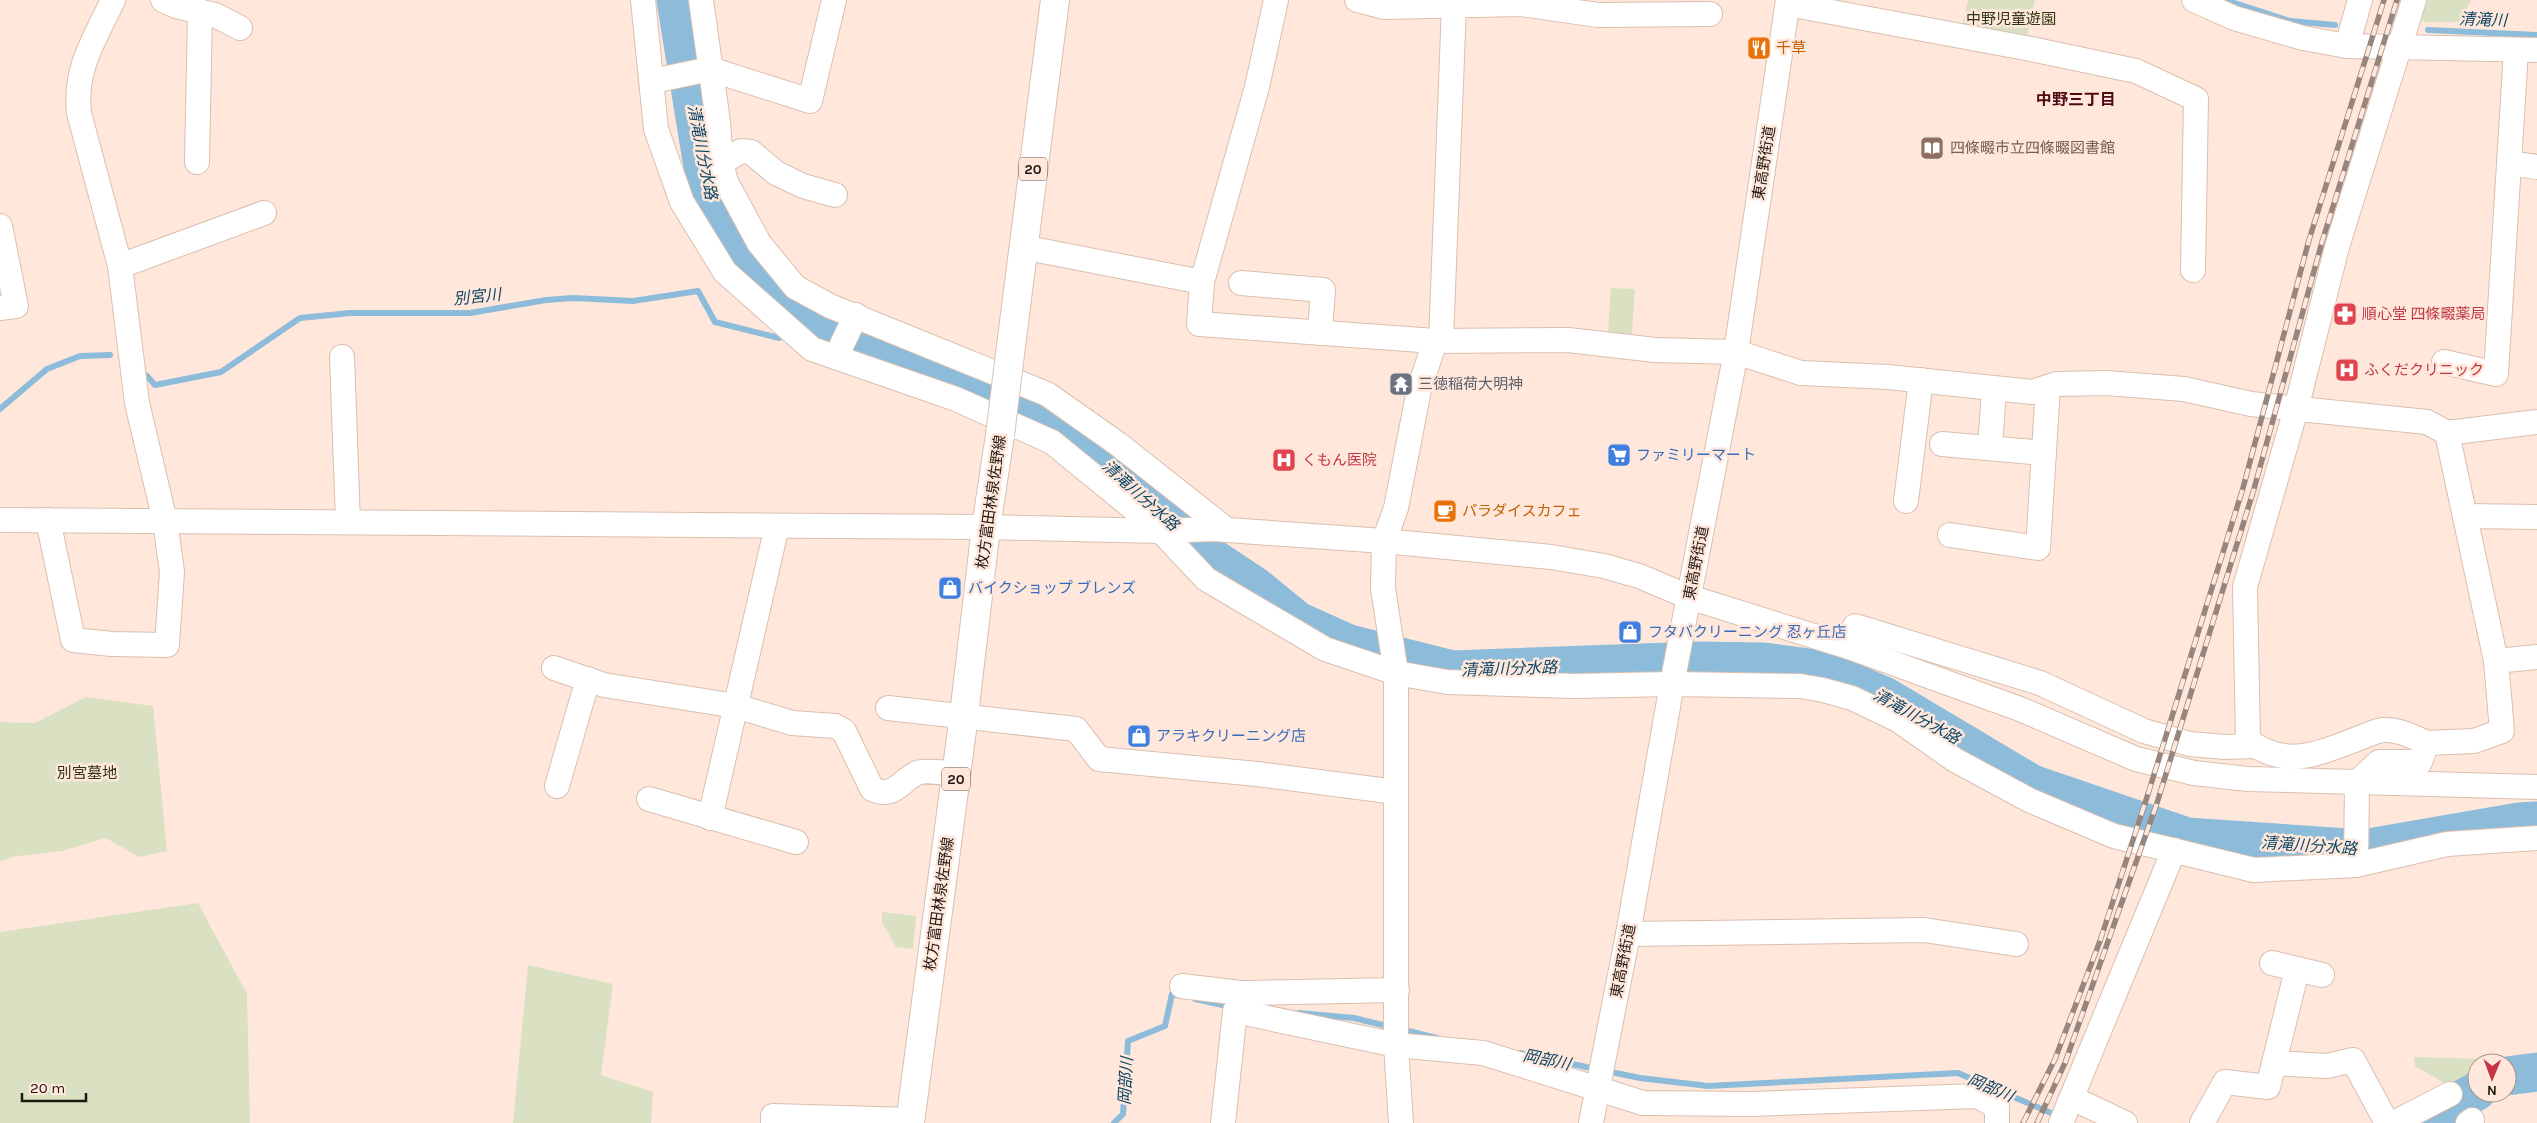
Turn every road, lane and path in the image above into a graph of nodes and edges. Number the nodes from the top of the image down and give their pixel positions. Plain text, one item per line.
1 (113, 0) edge
2 (163, 0) edge
3 (634, 0) edge
4 (701, 0) edge
5 (834, 0) edge
6 (1046, 0) edge
7 (1055, 0) edge
8 (1069, 0) edge
9 (1276, 0) edge
10 (1357, 0) edge
11 (2194, 0) edge
12 (2360, 0) edge
13 (2414, 0) edge
14 (1788, 2) edge
15 (1401, 3) edge
16 (1454, 6) junction
17 (644, 11) edge
18 (200, 12) junction
19 (1710, 14) dead end
20 (240, 28) dead end
21 (2346, 46) junction
22 (2399, 47) junction
23 (2527, 50) edge
24 (1048, 60) junction
25 (705, 70) junction
26 (660, 80) junction
27 (197, 162) dead end
28 (721, 163) junction
29 (2509, 163) junction
30 (2537, 168) edge
31 (836, 195) dead end
32 (264, 213) dead end
33 (0, 226) edge
34 (1022, 247) junction
35 (120, 266) junction
36 (2193, 270) dead end
37 (1202, 282) junction
38 (1241, 283) dead end
39 (0, 308) edge
40 (1320, 333) junction
41 (845, 337) junction
42 (1438, 341) junction
43 (1736, 352) junction
44 (342, 357) dead end
45 (2444, 362) dead end
46 (1921, 380) junction
47 (2048, 387) junction
48 (1994, 388) junction
49 (2296, 409) junction
50 (2537, 422) edge
51 (2447, 433) junction
52 (1942, 444) dead end
53 (1990, 448) junction
54 (2044, 453) junction
55 (1906, 501) dead end
56 (2465, 516) junction
57 (2537, 517) edge
58 (0, 520) edge
59 (48, 520) junction
60 (165, 521) junction
61 (348, 522) junction
62 (777, 526) junction
63 (986, 527) junction
64 (1220, 530) junction
65 (1161, 531) junction
66 (1950, 535) dead end
67 (1384, 540) junction
68 (1689, 597) junction
69 (1848, 647) junction
70 (2537, 657) edge
71 (2496, 661) junction
72 (554, 668) dead end
73 (1396, 673) junction
74 (588, 679) junction
75 (1672, 684) junction
76 (736, 706) junction
77 (888, 708) dead end
78 (964, 715) junction
79 (2427, 743) junction
80 (2256, 746) junction
81 (956, 774) junction
82 (2357, 782) junction
83 (557, 786) dead end
84 (2537, 787) edge
85 (1396, 792) junction
86 (649, 799) dead end
87 (710, 818) junction
88 (2537, 838) edge
89 (796, 842) dead end
90 (2174, 850) junction
91 (2356, 865) junction
92 (1628, 934) junction
93 (2016, 944) dead end
94 (2272, 963) dead end
95 (2297, 970) junction
96 (2322, 975) dead end
97 (1182, 986) dead end
98 (1397, 990) junction
99 (1396, 1034) junction
100 (2275, 1063) junction
101 (1600, 1077) junction
102 (2450, 1094) dead end
103 (2067, 1109) edge
104 (911, 1121) edge
105 (773, 1123) edge
106 (1223, 1123) edge
107 (1401, 1123) edge
108 (1591, 1123) edge
109 (1997, 1123) edge
110 (2125, 1123) edge
111 (2202, 1123) edge
112 (2387, 1123) edge
113 (2394, 1123) edge

1 - 35 street
2 - 18 street
3 - 17 street
4 - 25 street
5 - 25 street
6 - 24 street
7 - 24 main road, 枚方富田林泉佐野線 / 20
8 - 24 street
9 - 37 street
10 - 15 street
11 - 21 street
12 - 21 street
13 - 22 street
14 - 36 street
14 - 43 street, 東高野街道
15 - 16 street
16 - 19 street
16 - 42 street
17 - 26 street
18 - 20 street
18 - 27 street
21 - 22 street
22 - 23 street
22 - 49 street
23 - 29 street
24 - 34 main road, 枚方富田林泉佐野線 / 20
25 - 26 street
25 - 28 street
26 - 41 street
28 - 31 street
28 - 41 street
29 - 30 street
29 - 45 street
32 - 35 street
33 - 39 street
34 - 37 street
34 - 63 main road, 枚方富田林泉佐野線 / 20, bridge
35 - 60 street
37 - 40 street
38 - 40 street
40 - 42 street
41 - 64 street
41 - 65 street
42 - 43 street
42 - 67 street
43 - 46 street
43 - 68 street, 東高野街道
44 - 61 street
46 - 48 street
46 - 55 street
47 - 48 street
47 - 49 street
47 - 54 street
48 - 53 street
49 - 51 street
49 - 80 street
50 - 51 street
51 - 56 street
52 - 53 street
53 - 54 street
54 - 66 street
56 - 57 street
56 - 71 street
58 - 59 street
59 - 60 street
59 - 60 street
60 - 61 street
61 - 62 street
62 - 63 street
62 - 76 street
63 - 65 street
63 - 78 main road, 枚方富田林泉佐野線 / 20
64 - 65 street
64 - 67 street
65 - 73 street
67 - 68 street
67 - 73 street
68 - 69 street
68 - 75 street, 東高野街道
69 - 80 street
69 - 82 street
70 - 71 street
71 - 79 street
72 - 74 street
73 - 75 street
73 - 85 street
74 - 76 street
74 - 83 street
75 - 90 street
75 - 92 street, 東高野街道
76 - 81 street
76 - 87 street
77 - 78 street
78 - 81 main road, 枚方富田林泉佐野線 / 20
78 - 85 street
79 - 80 street
79 - 82 street
81 - 104 main road, 枚方富田林泉佐野線 / 20
82 - 84 street
82 - 91 street
85 - 98 street
86 - 87 street
87 - 89 street
88 - 91 street
90 - 91 street
90 - 103 street
92 - 93 street
92 - 101 street, 東高野街道
94 - 95 street
95 - 96 street
95 - 100 street
97 - 98 street
98 - 99 street
99 - 101 street
99 - 106 street
99 - 107 street
100 - 111 street
100 - 112 street
101 - 108 street, 東高野街道
101 - 109 street
102 - 113 street
103 - 110 street
104 - 105 street

